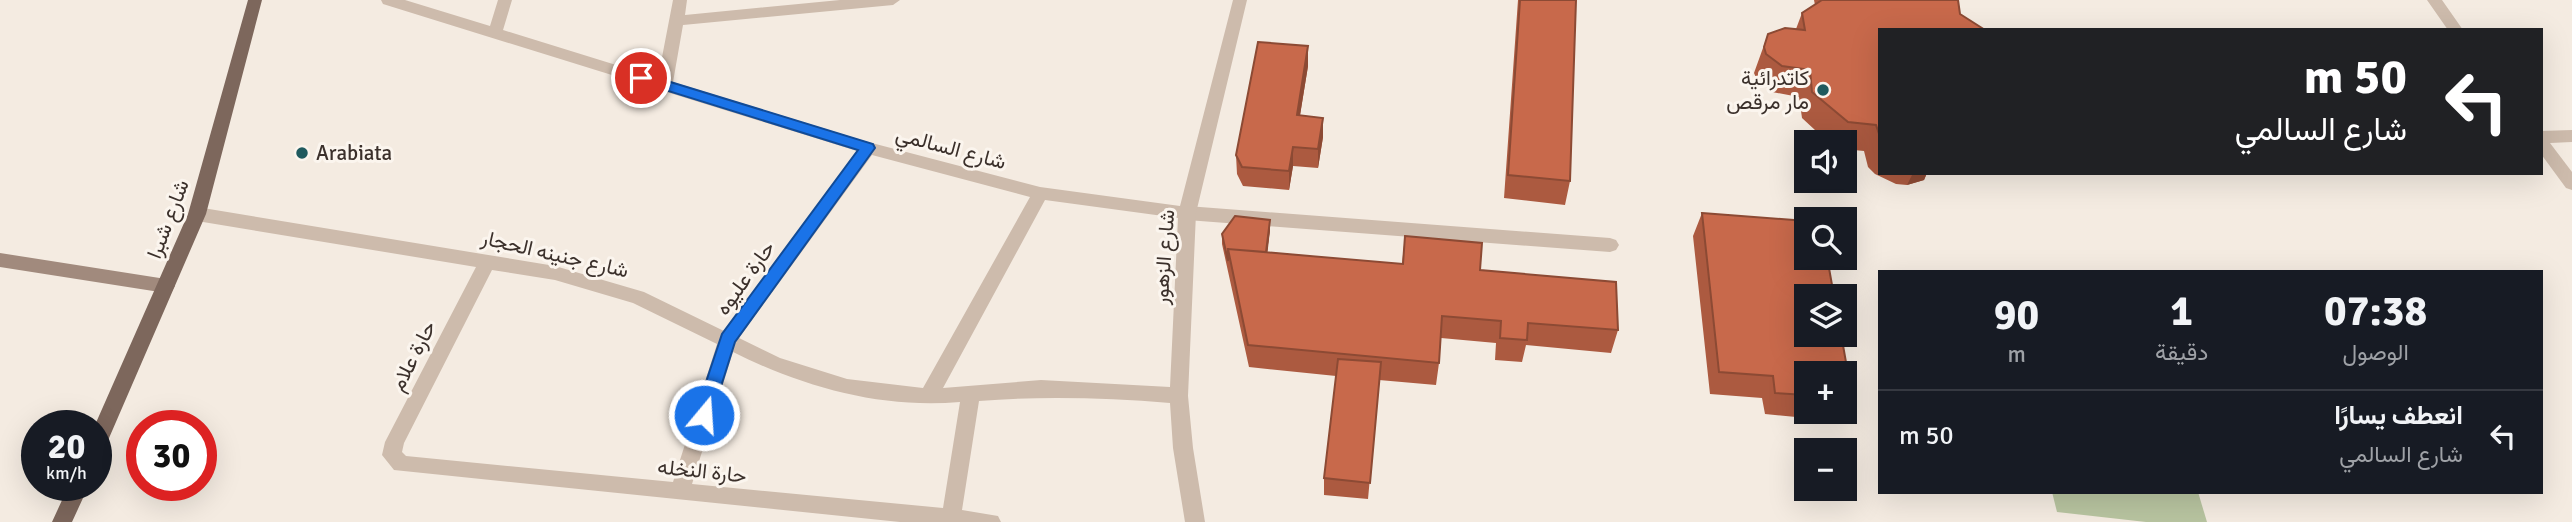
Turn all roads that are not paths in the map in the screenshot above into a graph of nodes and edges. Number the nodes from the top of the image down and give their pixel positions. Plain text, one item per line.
1 (255, 0) edge
2 (388, 0) edge
3 (505, 0) edge
4 (680, 0) edge
5 (893, 0) edge
6 (1240, 0) edge
7 (2434, 0) edge
8 (676, 21) junction
9 (2455, 28) edge
10 (495, 33) junction
11 (665, 85) junction
12 (2543, 136) edge
13 (2572, 136) edge
14 (2543, 145) edge
15 (868, 148) junction
16 (2572, 184) edge
17 (1040, 192) junction
18 (1187, 213) junction
19 (197, 214) junction
20 (1610, 245) dead end
21 (0, 260) edge
22 (488, 260) junction
23 (166, 286) junction
24 (728, 339) junction
25 (971, 392) junction
26 (1179, 396) junction
27 (928, 397) junction
28 (111, 410) edge
29 (408, 465) joint
30 (680, 492) junction
31 (72, 501) edge
32 (951, 518) junction
33 (62, 522) edge
34 (991, 522) edge
35 (1195, 522) edge

1 - 19 main road, شارع شبرا
2 - 10 street, شارع السالمي
3 - 10 street
4 - 8 street
5 - 8 street
6 - 18 street, شارع الزهور
7 - 9 street
8 - 11 street
10 - 11 street, شارع السالمي
11 - 15 street, شارع السالمي
12 - 13 street
14 - 16 street
15 - 17 street, شارع السالمي
15 - 24 street, حارة عليوه
17 - 18 street, شارع السالمي
17 - 27 street
18 - 20 street, شارع السالمي
18 - 26 street, شارع الزهور
19 - 22 street, شارع جنينه الحجار
19 - 23 main road, شارع شبرا
21 - 23 main road
22 - 24 street, شارع جنينه الحجار
22 - 29 street, حارة علام
23 - 28 main road, شارع شبرا
24 - 27 street, شارع جنينه الحجار
24 - 30 street, حارة عليوه
25 - 26 street, شارع جنينه الحجار
25 - 27 street, شارع جنينه الحجار
25 - 32 street
26 - 35 street, شارع الزهور
29 - 30 street, حارة النخله
30 - 32 street, حارة النخله
31 - 33 main road
32 - 34 street, حارة النخله

